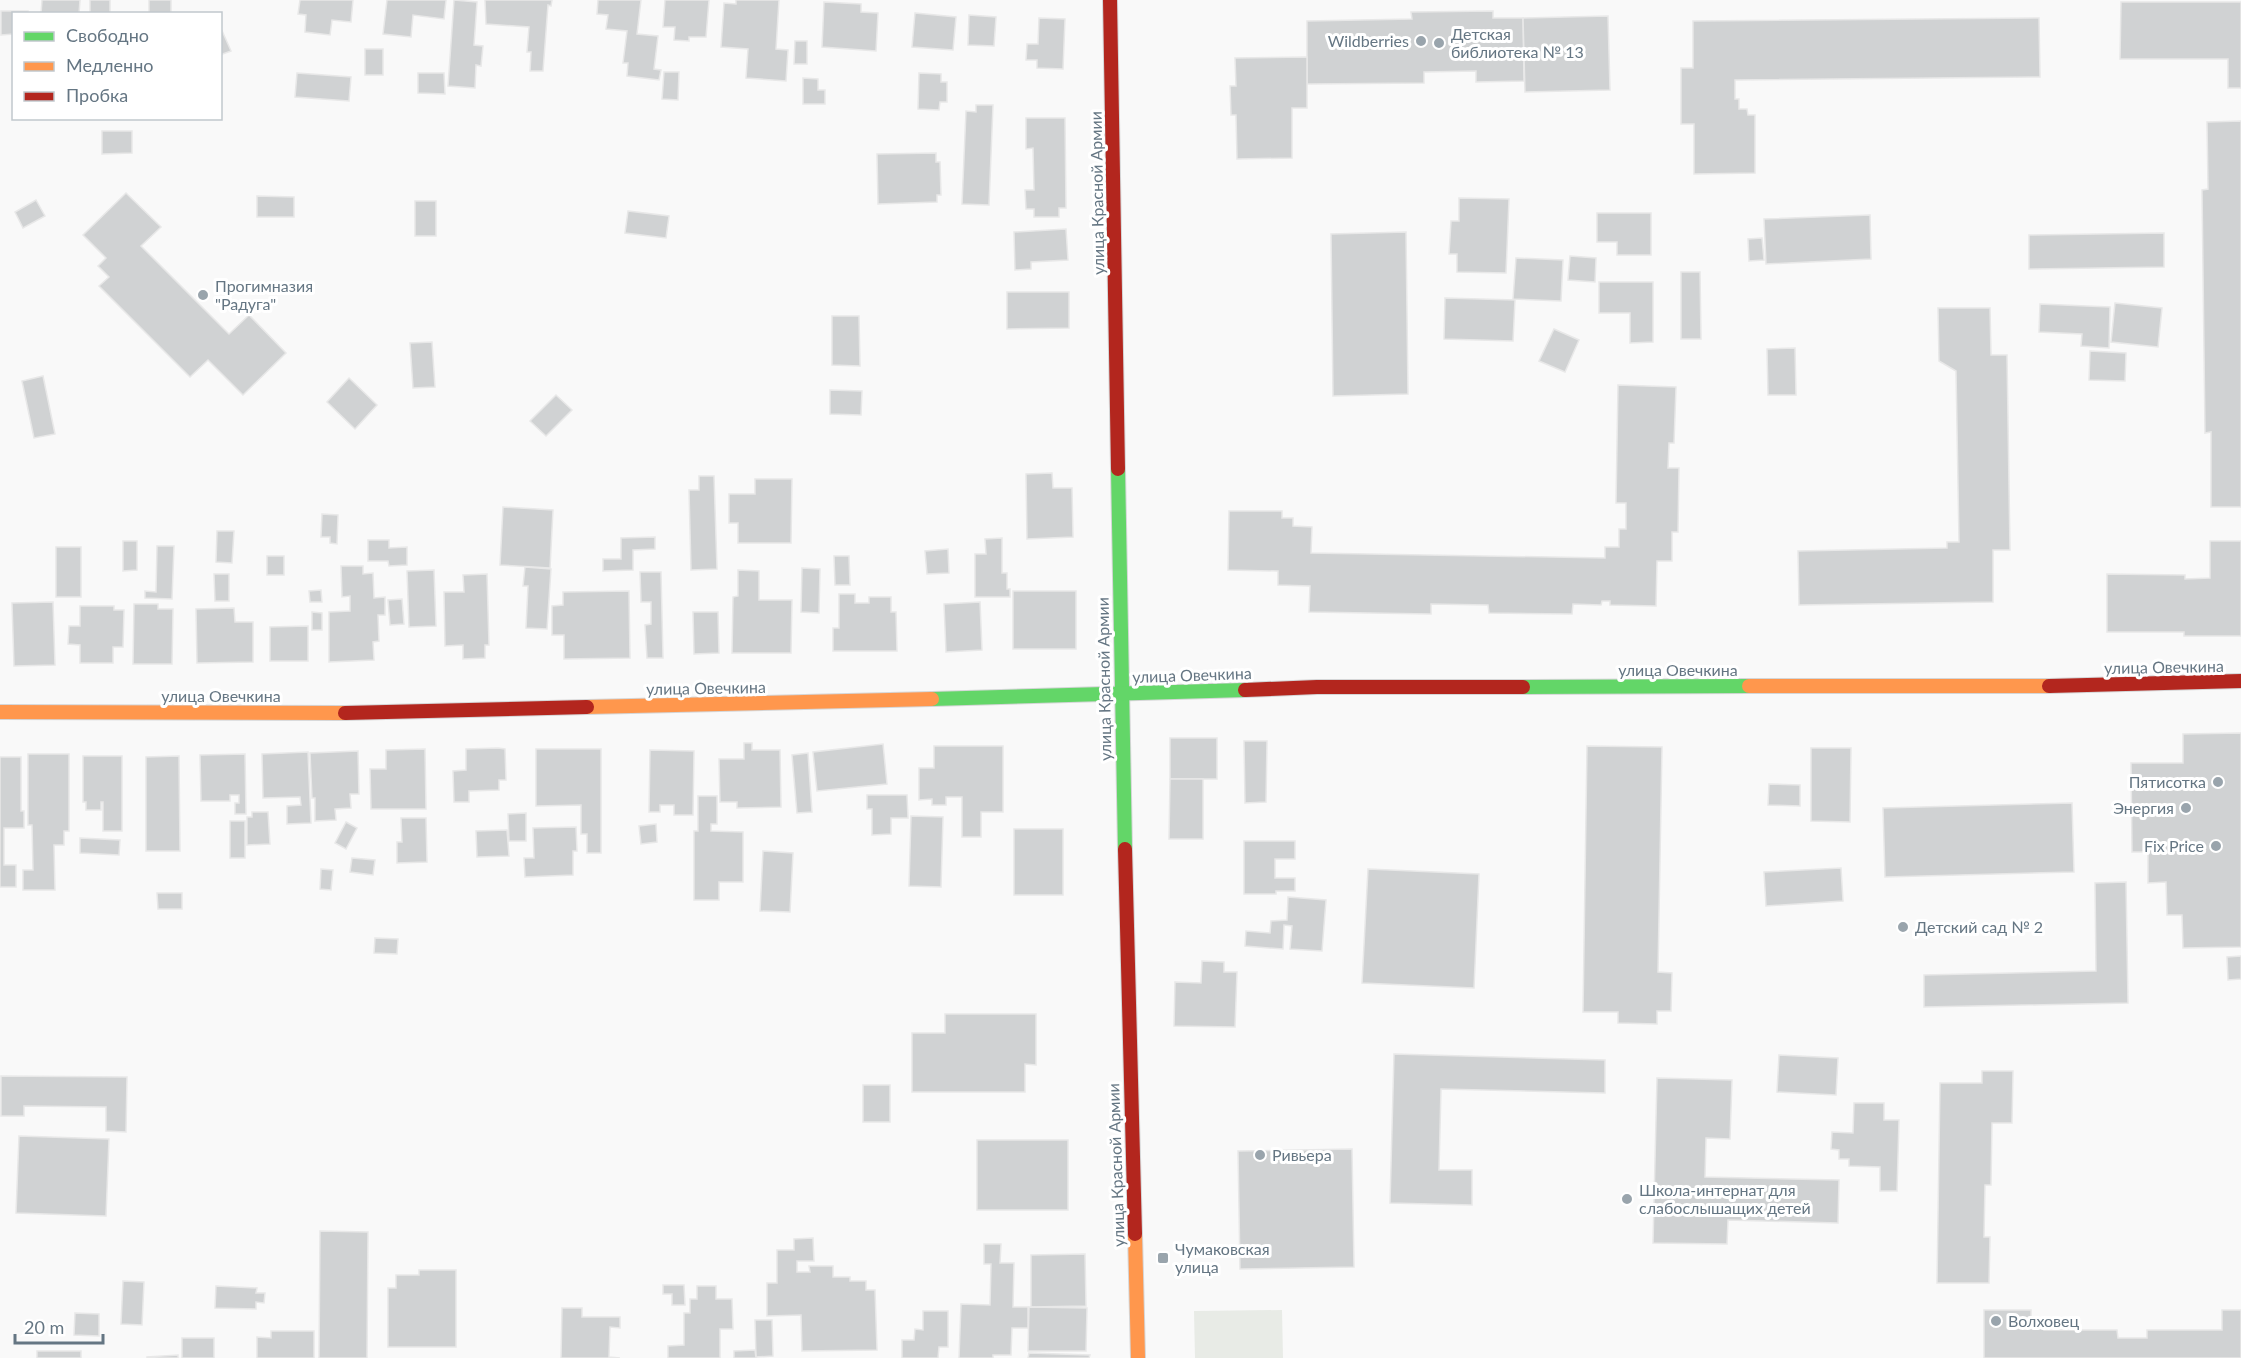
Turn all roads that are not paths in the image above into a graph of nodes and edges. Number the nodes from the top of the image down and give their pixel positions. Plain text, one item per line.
1 (1110, 0) edge
2 (2241, 681) edge
3 (1121, 694) junction
4 (0, 712) edge
5 (1138, 1358) edge

1 - 3 street, улица Красной Армии
2 - 3 street, улица Овечкина
3 - 4 street, улица Овечкина
3 - 5 street, улица Красной Армии

